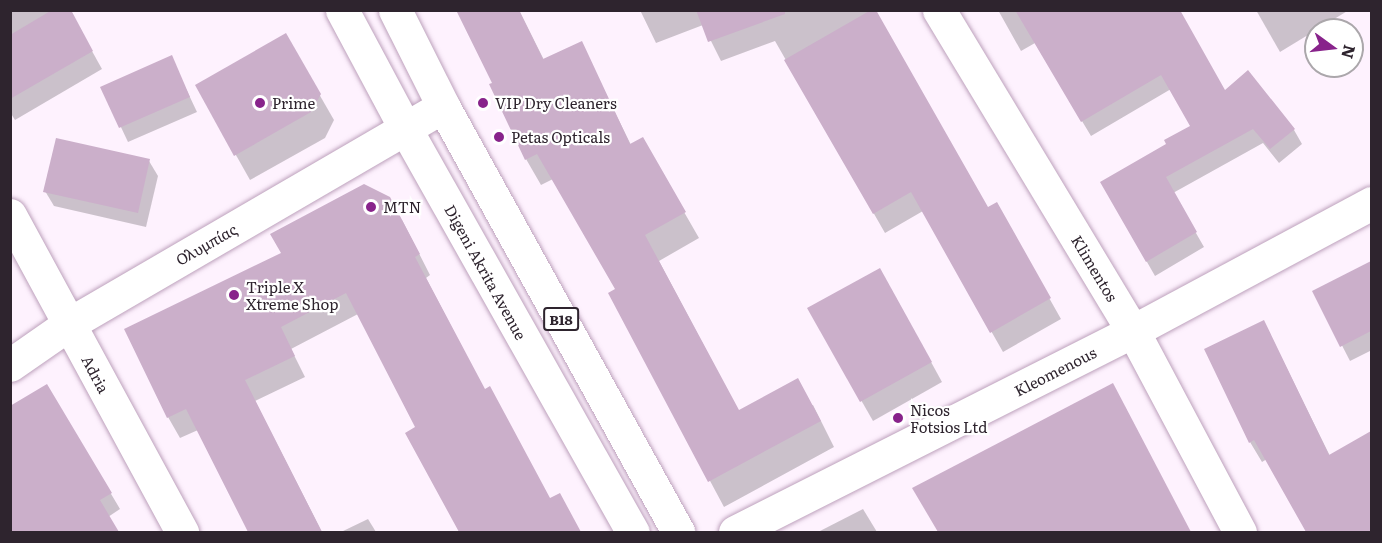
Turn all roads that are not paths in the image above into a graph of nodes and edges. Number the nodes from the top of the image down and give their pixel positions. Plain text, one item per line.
1 (342, 10) edge
2 (395, 10) edge
3 (939, 10) edge
4 (443, 106) junction
5 (405, 128) junction
6 (1371, 203) edge
7 (10, 215) edge
8 (69, 324) junction
9 (1133, 331) junction
10 (10, 365) edge
11 (182, 532) edge
12 (633, 532) edge
13 (678, 532) edge
14 (735, 532) edge
15 (1240, 532) edge

1 - 5 street, Digeni Akrita Avenue / B18
2 - 4 street, B18
3 - 9 street, Klimentos
4 - 5 street, Ολυμπίας
4 - 13 street, B18
5 - 8 street, Ολυμπίας
5 - 12 street, Digeni Akrita Avenue / B18
6 - 9 street, Kleomenous
7 - 8 street, Adria
8 - 10 street, Ολυμπίας
8 - 11 street, Adria
9 - 14 street, Kleomenous
9 - 15 street, Klimentos

